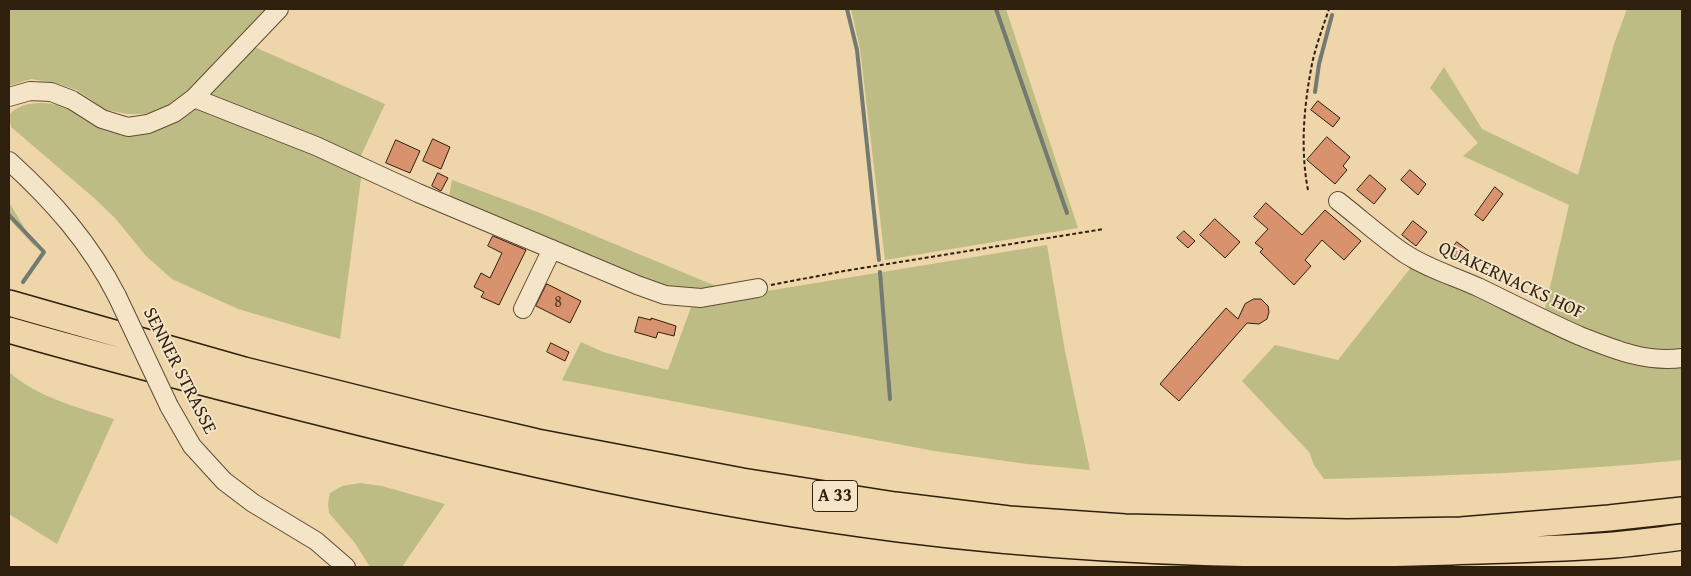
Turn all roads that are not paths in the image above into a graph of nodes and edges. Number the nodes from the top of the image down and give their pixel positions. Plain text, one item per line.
1 (279, 9) edge
2 (9, 97) edge
3 (194, 98) junction
4 (9, 161) edge
5 (1338, 201) dead end
6 (552, 249) junction
7 (758, 288) road end
8 (9, 303) edge
9 (523, 309) dead end
10 (9, 330) edge
11 (1682, 358) edge
12 (1682, 510) edge
13 (1682, 537) edge
14 (346, 567) edge

1 - 3 street
2 - 3 street
3 - 6 street
4 - 14 street, SENNER STRASSE, bridge
5 - 11 street, QUAKERNACKS HOF
6 - 7 street
6 - 9 street
8 - 12 highway, A 33
10 - 13 highway, A 33

